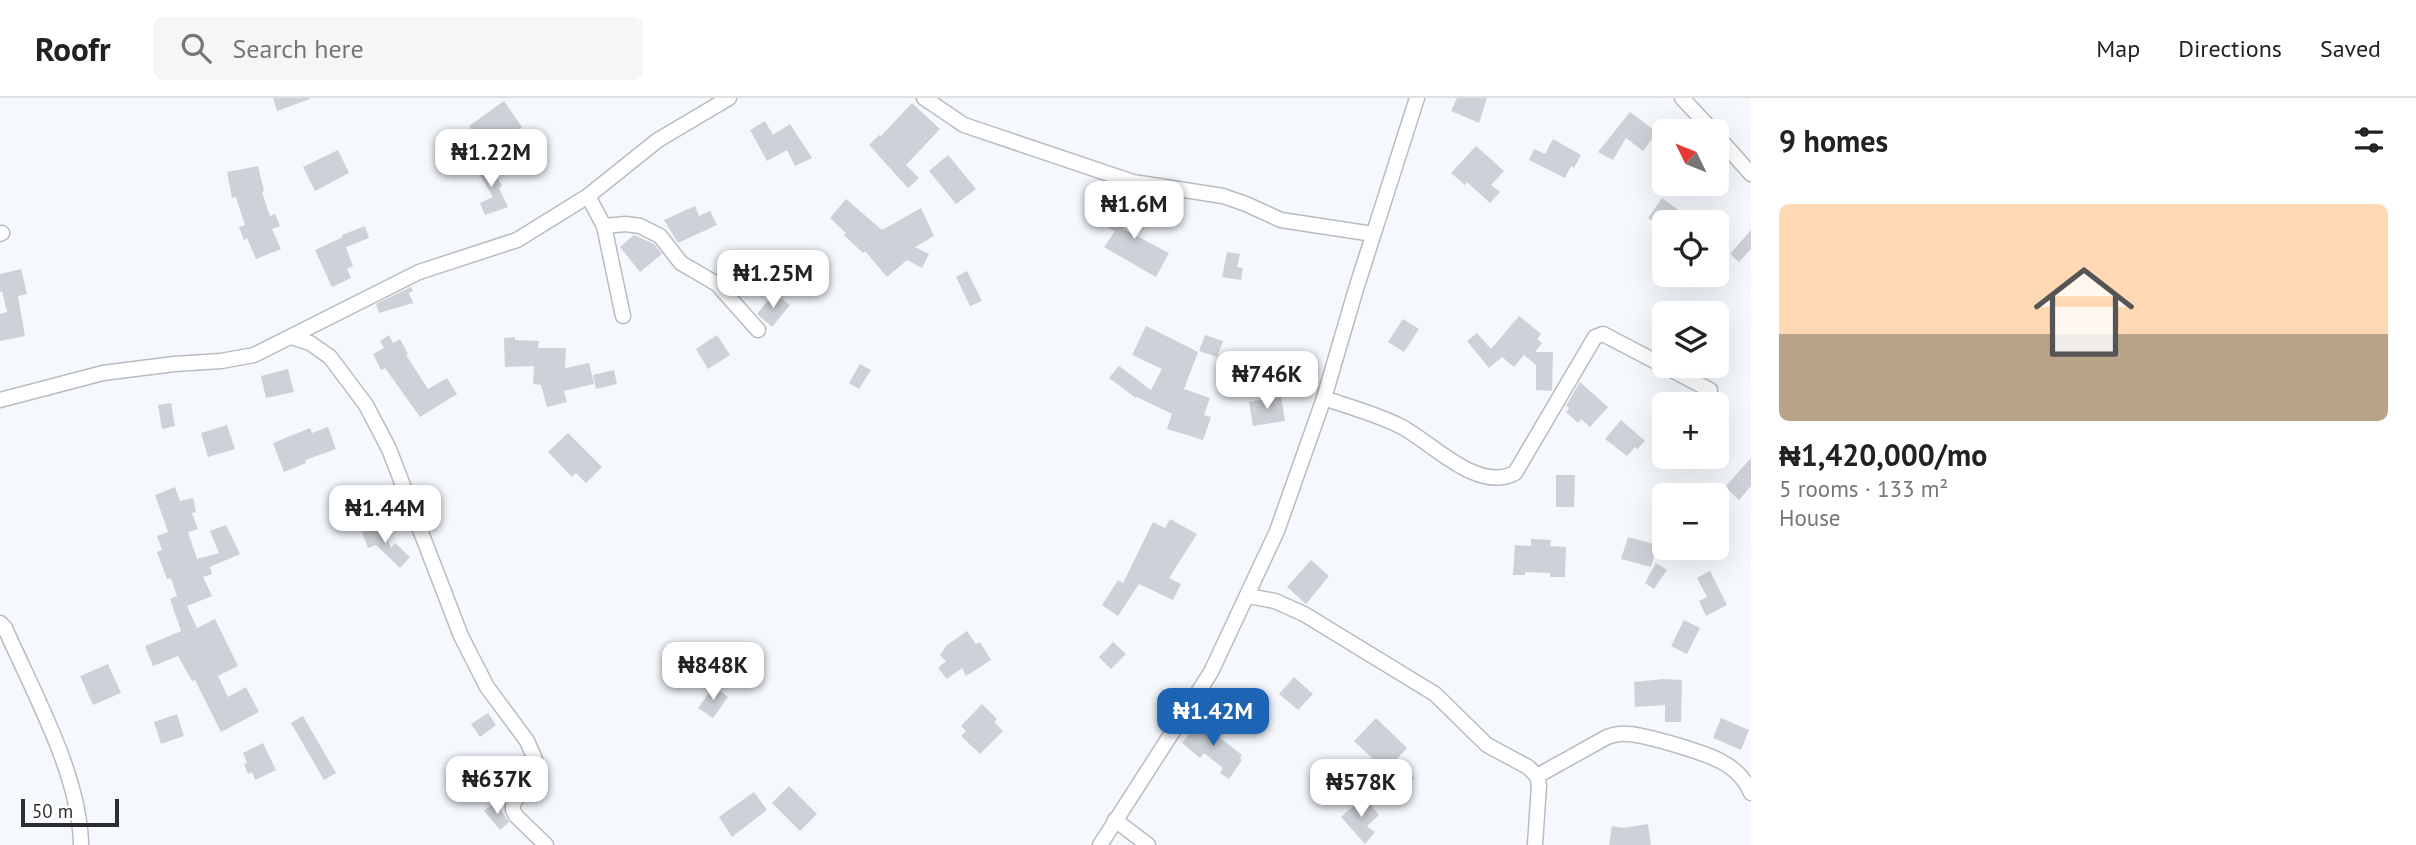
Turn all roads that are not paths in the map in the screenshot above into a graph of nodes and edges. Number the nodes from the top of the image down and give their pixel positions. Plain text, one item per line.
1 (729, 98) edge
2 (924, 98) edge
3 (1417, 98) edge
4 (1682, 98) edge
5 (1702, 119) edge
6 (1729, 149) edge
7 (1751, 174) edge
8 (588, 195) junction
9 (604, 226) junction
10 (1373, 234) junction
11 (623, 316) dead end
12 (758, 330) dead end
13 (291, 337) junction
14 (1710, 390) dead end
15 (1324, 398) junction
16 (0, 400) edge
17 (1248, 596) junction
18 (0, 623) edge
19 (1536, 776) junction
20 (1751, 793) edge
21 (1115, 820) junction
22 (81, 845) edge
23 (546, 845) edge
24 (1100, 845) edge
25 (1148, 845) edge
26 (1535, 845) edge

1 - 8 street
2 - 10 street
3 - 10 street
4 - 5 street
6 - 7 street
8 - 9 street
8 - 13 street
9 - 11 street
9 - 12 street
10 - 15 street
13 - 16 street
13 - 23 street
14 - 15 street
15 - 17 street
17 - 19 street
17 - 21 street
18 - 22 street
19 - 20 street
19 - 26 street
21 - 24 street
21 - 25 street

